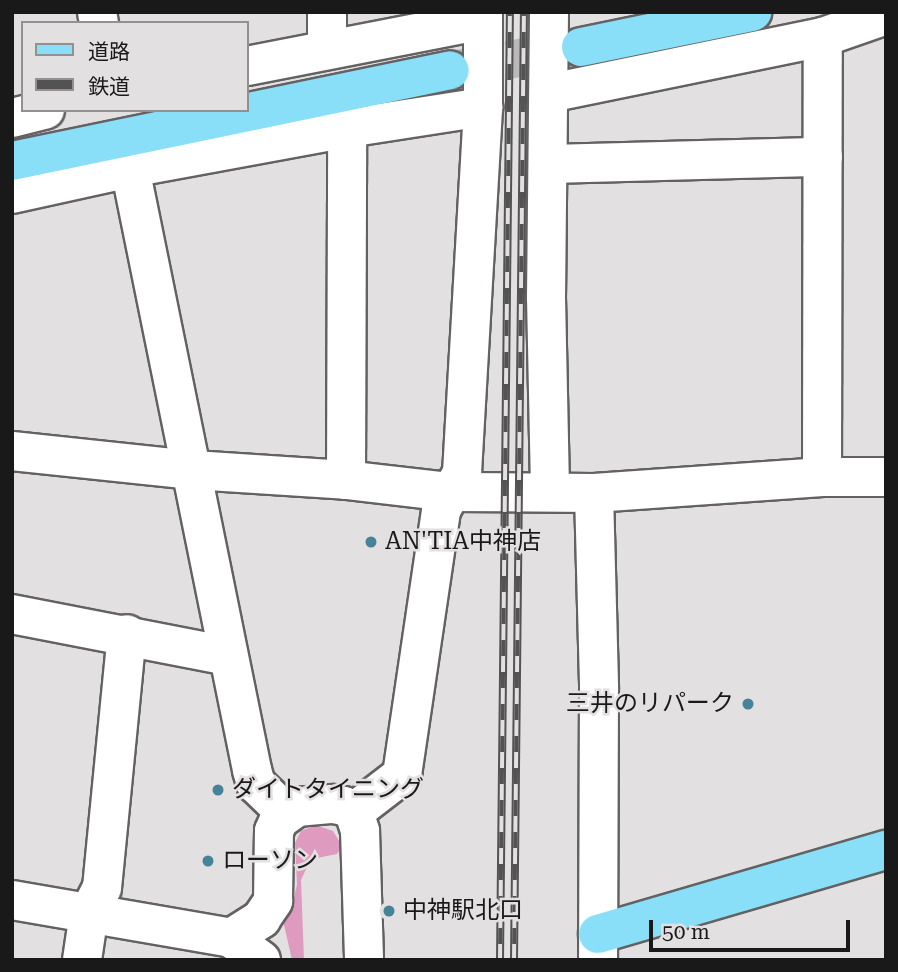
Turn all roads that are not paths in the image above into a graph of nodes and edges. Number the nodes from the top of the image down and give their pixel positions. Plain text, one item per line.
1 (550, 12) edge
2 (752, 12) edge
3 (886, 15) edge
4 (483, 16) edge
5 (327, 30) edge
6 (823, 37) junction
7 (581, 47) tunnel mouth
8 (248, 66) edge
9 (450, 70) tunnel mouth
10 (550, 93) junction
11 (483, 107) junction
12 (37, 112) edge
13 (248, 112) edge
14 (248, 112) edge
15 (12, 118) edge
16 (347, 128) junction
17 (823, 157) junction
18 (12, 161) edge
19 (550, 164) junction
20 (130, 168) junction
21 (12, 194) edge
22 (12, 451) edge
23 (193, 470) junction
24 (822, 477) junction
25 (886, 477) edge
26 (346, 480) junction
27 (450, 492) junction
28 (550, 492) junction
29 (594, 493) junction
30 (12, 614) edge
31 (127, 634) junction
32 (228, 656) junction
33 (354, 812) junction
34 (286, 813) junction
35 (886, 850) edge
36 (12, 900) edge
37 (273, 901) junction
38 (89, 913) junction
39 (598, 947) edge
40 (246, 949) edge
41 (82, 960) edge
42 (285, 960) edge
43 (365, 960) edge

1 - 10 street
2 - 7 main road
3 - 6 street
4 - 5 street
4 - 11 street
5 - 8 street
6 - 10 street
6 - 17 street
9 - 14 main road
10 - 19 street
11 - 16 street
11 - 27 street
12 - 15 street
13 - 18 main road
16 - 20 street
16 - 26 street
17 - 19 street
17 - 24 street
19 - 28 street
20 - 21 street
20 - 23 street
22 - 23 street
23 - 26 street
23 - 32 street
24 - 25 street
24 - 29 street
26 - 27 street
27 - 28 street
27 - 33 street
28 - 29 street
29 - 39 street
30 - 31 street
31 - 32 street
31 - 38 street
32 - 34 street
33 - 34 street
33 - 43 street
34 - 37 street
35 - 39 main road
36 - 38 street
37 - 40 street
37 - 42 street
38 - 40 street
38 - 41 street

